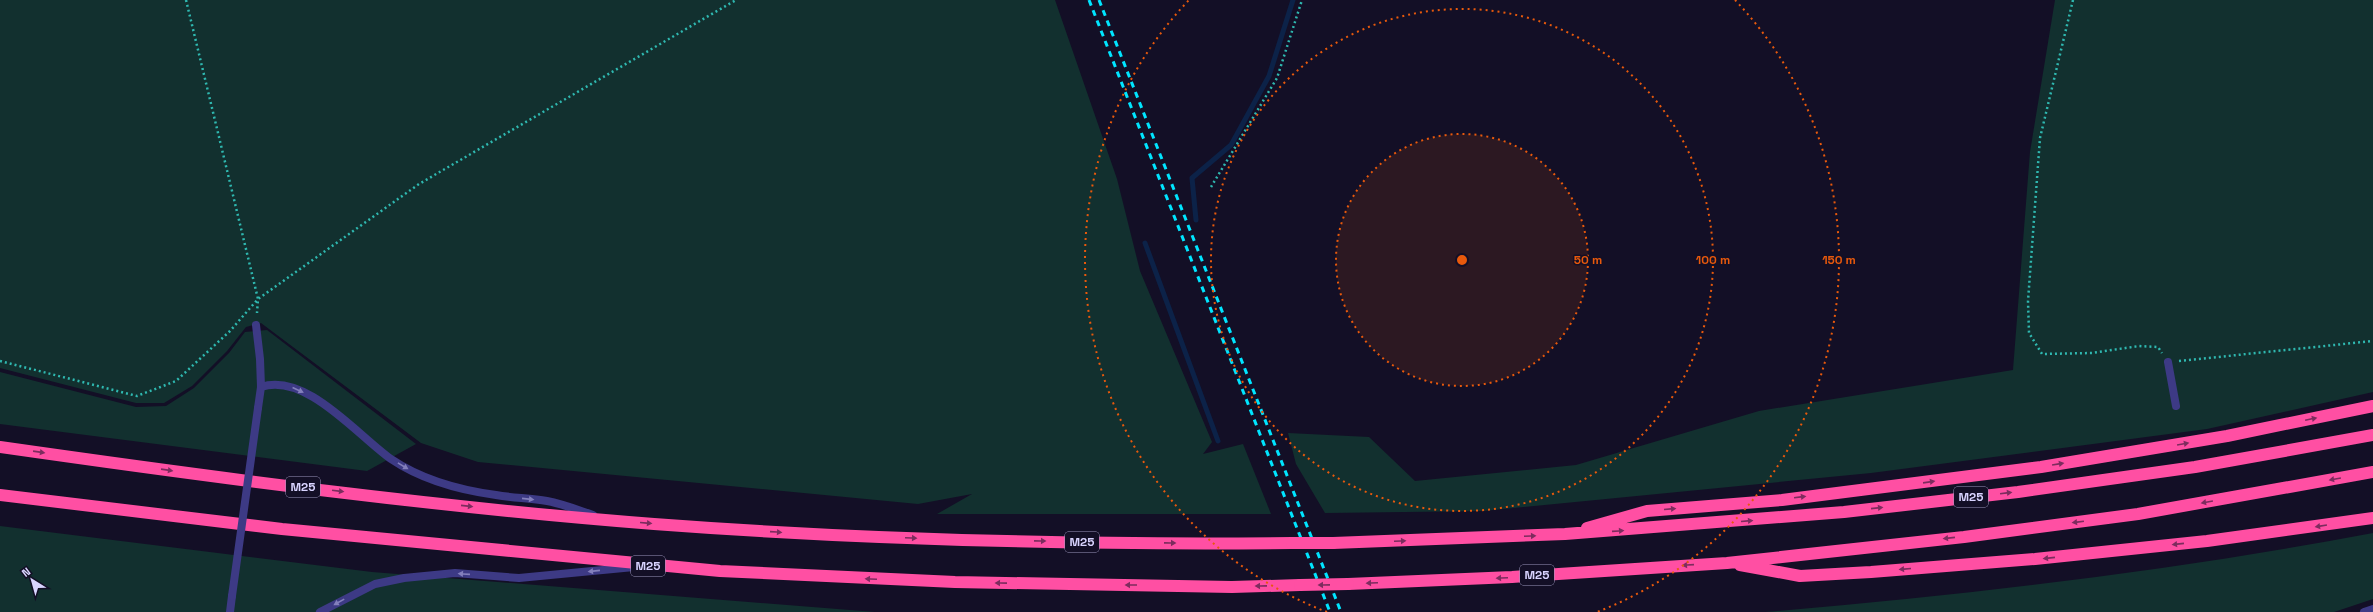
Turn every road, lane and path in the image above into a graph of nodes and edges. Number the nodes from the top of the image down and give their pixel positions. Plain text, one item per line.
1 (186, 0) edge
2 (736, 0) edge
3 (1302, 0) edge
4 (2073, 0) edge
5 (1211, 187) dead end
6 (258, 298) junction
7 (256, 325) joint
8 (2373, 341) edge
9 (0, 361) edge
10 (2168, 362) junction
11 (261, 387) junction
12 (2176, 406) dead end
13 (2373, 406) edge
14 (2373, 435) edge
15 (0, 447) edge
16 (2373, 472) edge
17 (0, 495) edge
18 (2373, 518) edge
19 (607, 520) junction
20 (1565, 534) junction
21 (1727, 563) junction
22 (646, 565) junction
23 (2373, 609) edge
24 (230, 612) edge
25 (320, 612) edge
26 (2364, 612) edge

1 - 6 path
2 - 6 path
3 - 5 path
4 - 10 path
6 - 7 path
6 - 9 path
7 - 11 lane
8 - 10 path
10 - 12 lane
11 -> 19 lane
11 - 24 lane, bridge
20 -> 13 highway
20 -> 14 highway, M25
15 -> 19 highway, M25
16 -> 21 highway, M25
17 - 22 highway, M25
18 -> 21 highway
19 -> 20 highway, M25, bridge
21 -> 22 highway, M25, bridge
22 -> 25 lane
23 - 26 lane

